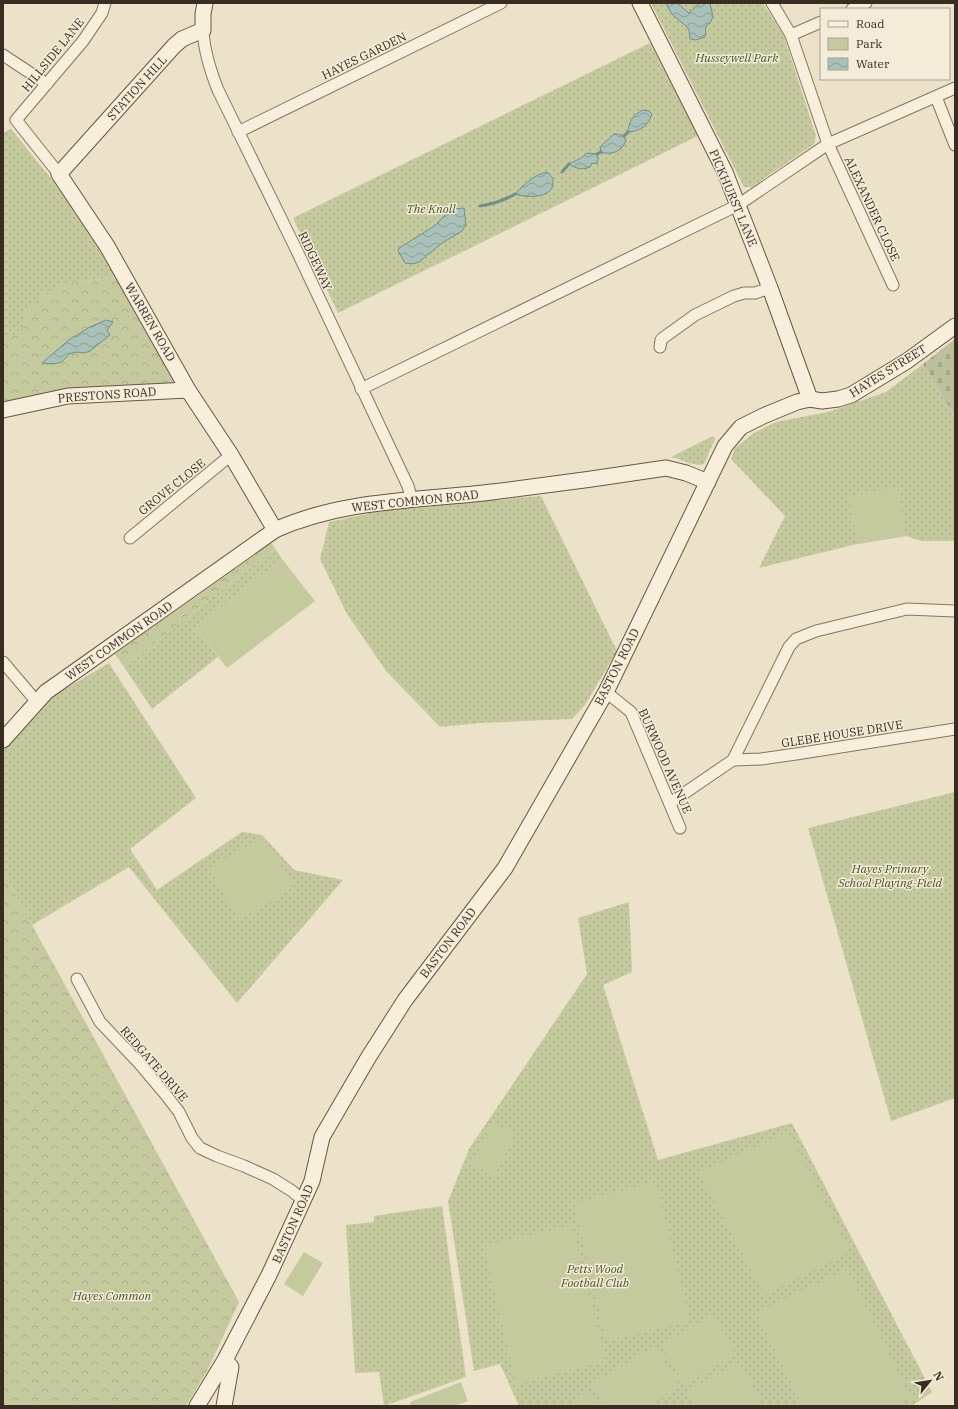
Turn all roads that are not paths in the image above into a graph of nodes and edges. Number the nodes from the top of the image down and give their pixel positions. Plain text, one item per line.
1 (105, 3) edge
2 (205, 3) edge
3 (501, 3) edge
4 (640, 3) edge
5 (772, 3) edge
6 (866, 3) edge
7 (854, 8) edge
8 (820, 22) edge
9 (203, 30) junction
10 (791, 35) junction
11 (3, 54) edge
12 (47, 84) junction
13 (955, 88) edge
14 (936, 97) junction
15 (16, 120) joint
16 (238, 132) junction
17 (828, 144) junction
18 (955, 146) edge
19 (58, 174) junction
20 (738, 205) junction
21 (893, 285) dead end
22 (770, 288) junction
23 (955, 326) edge
24 (660, 347) dead end
25 (361, 389) junction
26 (188, 390) junction
27 (810, 399) junction
28 (3, 410) edge
29 (230, 455) junction
30 (708, 482) junction
31 (412, 501) junction
32 (275, 530) junction
33 (130, 538) dead end
34 (955, 611) edge
35 (3, 662) edge
36 (606, 692) junction
37 (37, 702) junction
38 (955, 729) edge
39 (3, 740) edge
40 (732, 760) junction
41 (670, 803) junction
42 (680, 828) dead end
43 (77, 979) dead end
44 (304, 1201) junction
45 (224, 1360) junction
46 (197, 1406) edge
47 (224, 1406) edge

1 - 12 street, HILLSIDE LANE
2 - 9 main road
3 - 16 street, HAYES GARDEN
4 - 20 main road, PICKHURST LANE
5 - 10 street, ALEXANDER CLOSE
6 - 7 street
8 - 10 street
9 - 16 street, RIDGEWAY
9 - 19 main road, STATION HILL
10 - 17 street, ALEXANDER CLOSE
11 - 12 street
12 - 15 street, HILLSIDE LANE
13 - 14 street
14 - 17 street
14 - 18 street
15 - 19 street, WARREN ROAD
16 - 25 street, RIDGEWAY
17 - 20 street
17 - 21 street, ALEXANDER CLOSE
19 - 26 main road, WARREN ROAD
20 - 22 main road, PICKHURST LANE
20 - 25 street
22 - 24 street
22 - 27 main road, PICKHURST LANE
23 - 27 main road, HAYES STREET
25 - 31 street, RIDGEWAY
26 - 28 main road, PRESTONS ROAD
26 - 29 main road, WARREN ROAD
27 - 30 main road, HAYES STREET
29 - 32 main road, WARREN ROAD
29 - 33 street, GROVE CLOSE
30 - 31 main road, WEST COMMON ROAD
30 - 36 main road, BASTON ROAD
31 - 32 main road, WEST COMMON ROAD
32 - 37 main road, WEST COMMON ROAD
34 - 40 street
35 - 37 street
36 - 41 street, BURWOOD AVENUE
36 - 44 main road, BASTON ROAD
37 - 39 main road, WEST COMMON ROAD
38 - 40 street, GLEBE HOUSE DRIVE
40 - 41 street
41 - 42 street, BURWOOD AVENUE
43 - 44 street, REDGATE DRIVE
44 - 45 main road, BASTON ROAD
45 - 46 main road, BASTON ROAD
45 - 47 main road

